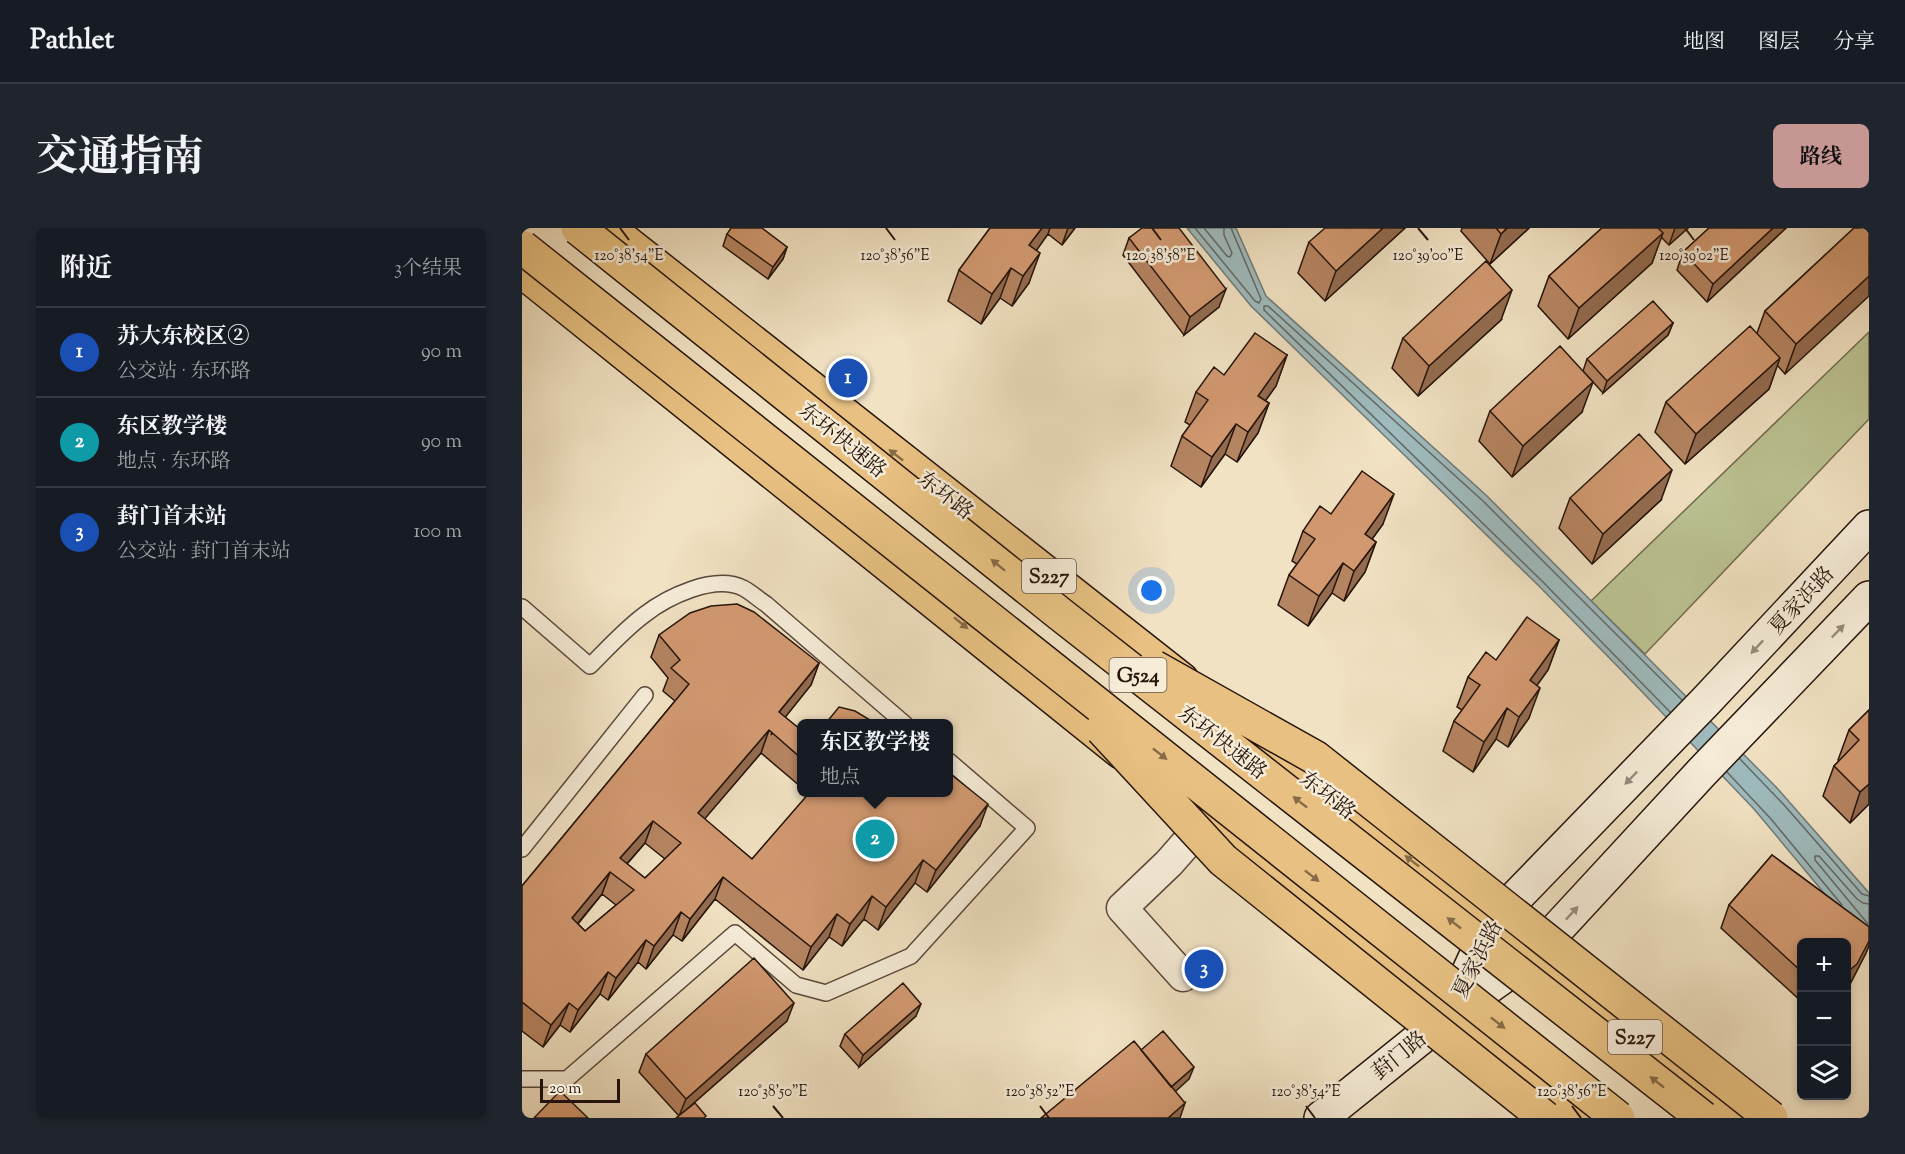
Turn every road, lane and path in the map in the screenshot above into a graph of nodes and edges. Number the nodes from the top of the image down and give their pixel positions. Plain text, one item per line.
1 (578, 228) edge
2 (608, 228) edge
3 (522, 248) edge
4 (522, 271) edge
5 (1869, 527) edge
6 (1869, 598) edge
7 (522, 607) edge
8 (1060, 614) junction
9 (1029, 651) junction
10 (645, 695) dead end
11 (900, 719) edge
12 (953, 765) edge
13 (1206, 821) junction
14 (522, 849) edge
15 (1491, 923) junction
16 (1532, 956) junction
17 (1183, 976) dead end
18 (1449, 1015) junction
19 (522, 1079) edge
20 (1321, 1118) edge
21 (1545, 1118) edge
22 (1580, 1118) edge
23 (1618, 1118) edge
24 (1702, 1118) edge
25 (1737, 1118) edge
26 (1771, 1118) edge

8 -> 1 main road, 东环快速路 / G524, bridge
15 -> 2 main road, 东环路 / S227
3 - 9 main road, G524, bridge
4 -> 13 main road
5 -> 15 main road, 夏家浜路
16 -> 6 main road, 夏家浜路
7 - 11 lane
24 -> 8 main road, 东环快速路 / G524, bridge
8 - 26 main road, bridge
9 - 21 main road, bridge
9 -> 23 main road, G524, bridge
10 - 14 lane
12 - 19 lane
13 - 17 street
13 - 18 main road
15 - 16 main road, 东环路 / S227
15 - 18 main road, 夏家浜路
16 - 18 main road, 夏家浜路
16 - 25 main road, 东环路 / S227
18 - 20 main road, 葑门路
18 - 22 main road

